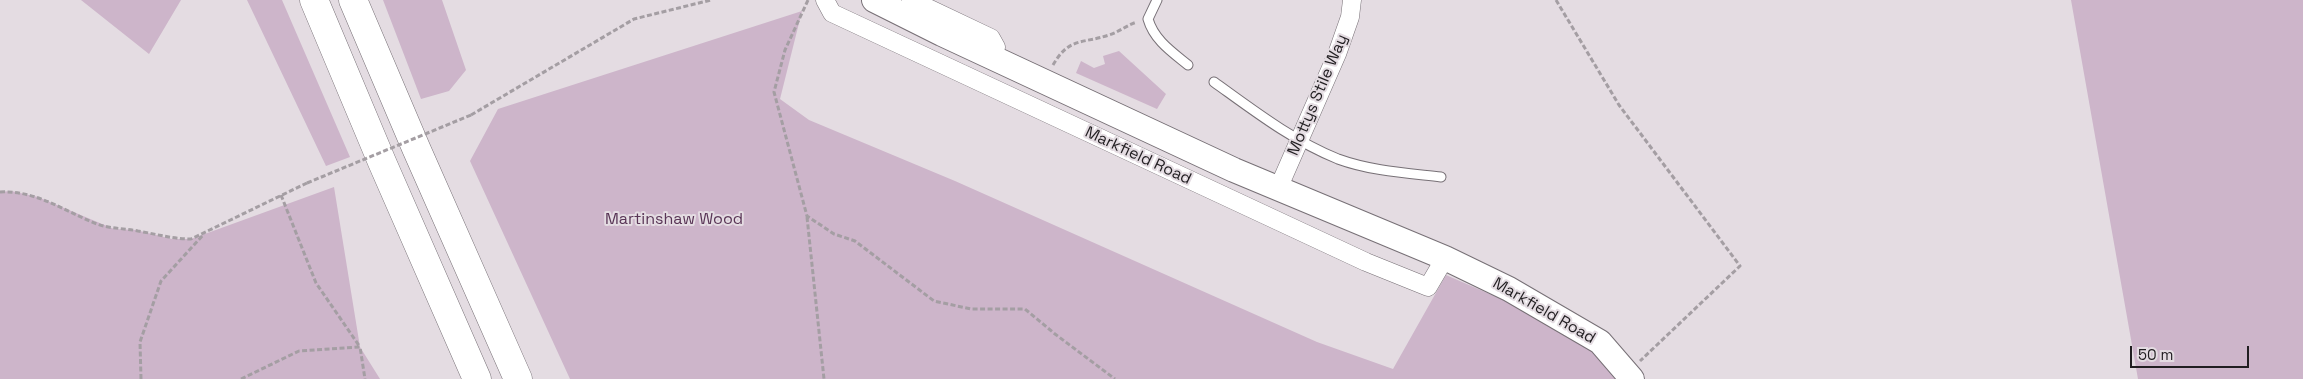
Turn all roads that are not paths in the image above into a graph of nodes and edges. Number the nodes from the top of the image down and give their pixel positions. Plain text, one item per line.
1 (314, 0) edge
2 (353, 0) edge
3 (825, 0) edge
4 (874, 0) edge
5 (910, 0) edge
6 (1157, 0) edge
7 (1352, 0) edge
8 (993, 57) junction
9 (1188, 65) dead end
10 (1214, 82) dead end
11 (1299, 139) junction
12 (1440, 177) dead end
13 (1278, 189) junction
14 (1444, 258) junction
15 (1630, 376) edge
16 (477, 379) edge
17 (518, 379) edge

1 - 16 highway
2 - 17 highway
3 - 14 street, Markfield Road
4 - 8 street, Markfield Road
5 - 8 street
6 - 9 lane
7 - 11 street, Mottys Stile Way
8 - 13 street, Markfield Road
10 - 11 lane
11 - 12 lane
11 - 13 street, Mottys Stile Way
13 - 14 street, Markfield Road
14 - 15 street, Markfield Road

